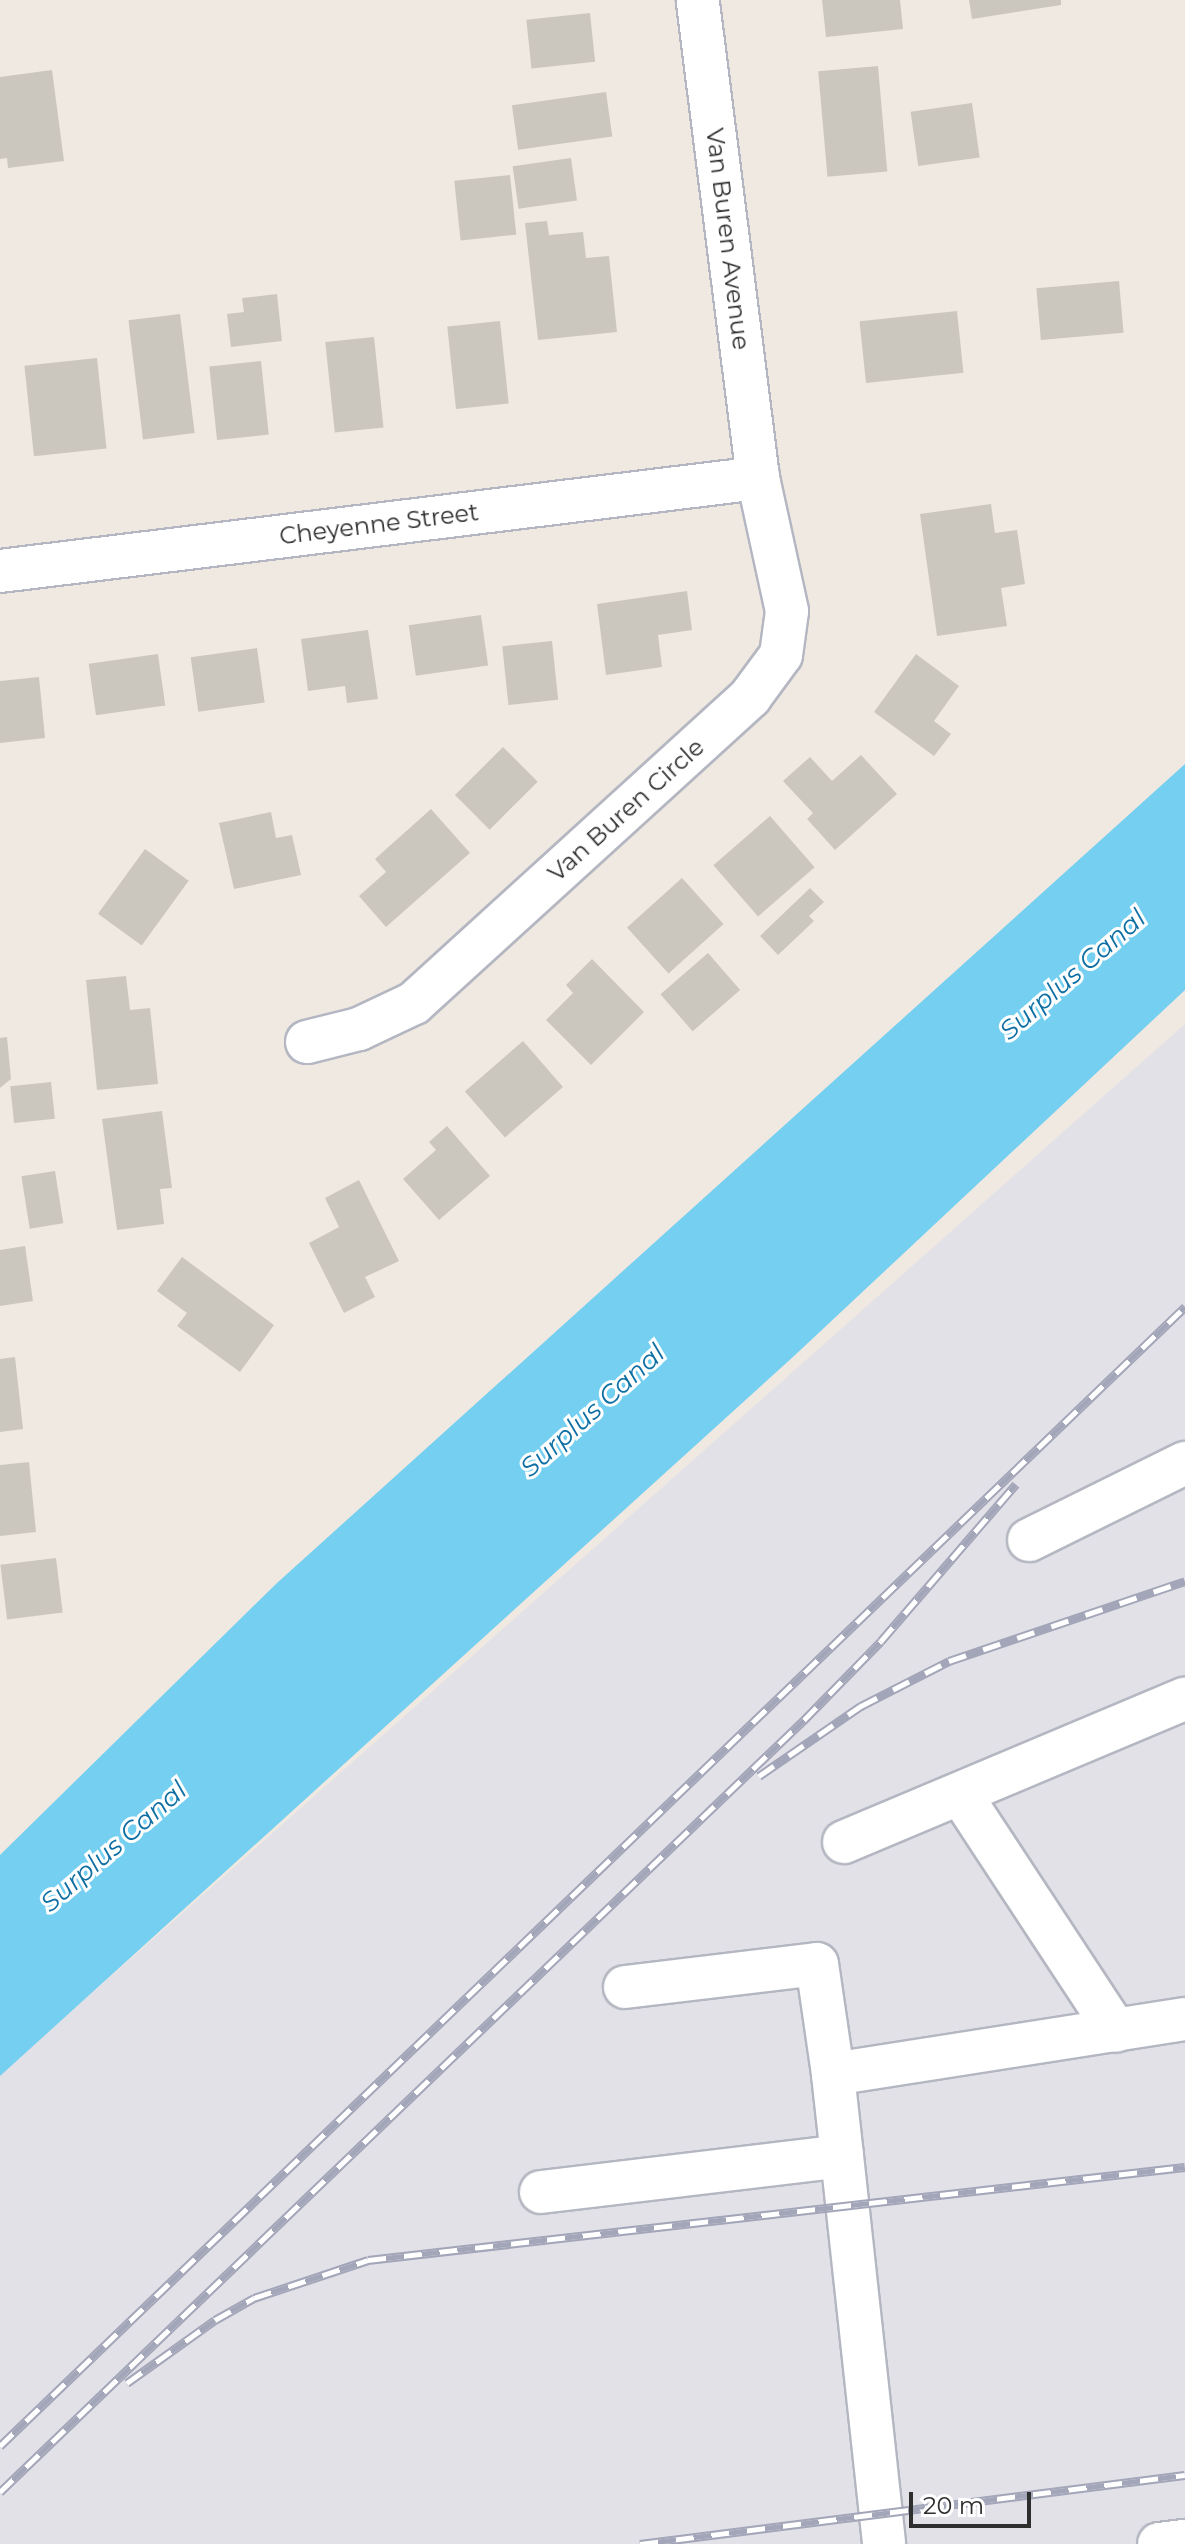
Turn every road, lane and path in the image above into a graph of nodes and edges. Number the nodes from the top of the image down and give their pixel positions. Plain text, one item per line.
1 (698, 0) edge
2 (758, 478) junction
3 (0, 571) edge
4 (307, 1042) dead end
5 (1185, 1463) edge
6 (1029, 1540) dead end
7 (1185, 1699) edge
8 (961, 1795) junction
9 (844, 1842) dead end
10 (625, 1987) dead end
11 (1185, 2019) edge
12 (1116, 2031) junction
13 (833, 2074) junction
14 (842, 2156) junction
15 (541, 2192) dead end
16 (1185, 2541) edge
17 (884, 2544) edge
18 (1159, 2544) edge

1 - 2 street, Van Buren Avenue
2 - 3 street, Cheyenne Street
2 - 4 street, Van Buren Circle
5 - 6 street
7 - 8 street
8 - 9 street
8 - 12 street
10 - 13 street
11 - 12 street
12 - 13 street
13 - 14 street
14 - 15 street
14 - 17 street
16 - 18 street

